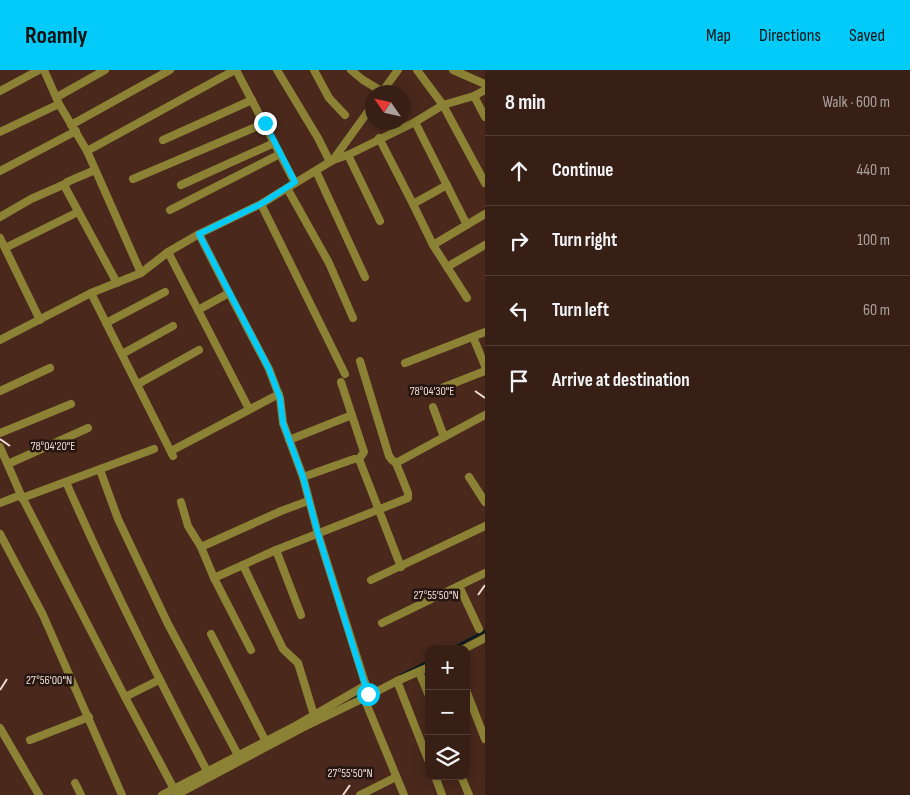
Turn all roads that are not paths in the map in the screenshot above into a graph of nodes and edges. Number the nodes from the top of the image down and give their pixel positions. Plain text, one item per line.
1 (39, 70) edge
2 (44, 70) edge
3 (105, 70) edge
4 (170, 70) edge
5 (235, 70) edge
6 (277, 70) edge
7 (314, 70) edge
8 (351, 70) edge
9 (398, 70) edge
10 (417, 70) edge
11 (453, 70) edge
12 (485, 84) edge
13 (371, 85) edge
14 (388, 85) edge
15 (485, 90) edge
16 (0, 91) edge
17 (474, 96) junction
18 (252, 100) junction
19 (58, 101) junction
20 (442, 106) junction
21 (345, 115) dead end
22 (365, 115) edge
23 (485, 117) edge
24 (414, 122) junction
25 (265, 123) junction
26 (74, 128) junction
27 (0, 132) edge
28 (380, 138) junction
29 (162, 140) dead end
30 (274, 143) junction
31 (86, 151) junction
32 (280, 154) junction
33 (348, 155) junction
34 (331, 161) junction
35 (95, 170) junction
36 (0, 171) edge
37 (316, 171) junction
38 (133, 180) dead end
39 (295, 182) junction
40 (485, 183) edge
41 (65, 184) junction
42 (181, 185) dead end
43 (447, 185) junction
44 (287, 188) junction
45 (261, 204) junction
46 (413, 204) junction
47 (170, 210) dead end
48 (78, 212) junction
49 (485, 214) edge
50 (0, 218) edge
51 (380, 221) dead end
52 (467, 225) junction
53 (199, 234) junction
54 (0, 238) edge
55 (485, 245) edge
56 (434, 246) junction
57 (5, 248) junction
58 (168, 252) junction
59 (447, 267) junction
60 (141, 273) junction
61 (365, 277) dead end
62 (117, 282) junction
63 (165, 292) dead end
64 (91, 293) junction
65 (229, 293) junction
66 (467, 298) dead end
67 (198, 310) junction
68 (354, 318) dead end
69 (40, 320) junction
70 (106, 323) junction
71 (173, 326) dead end
72 (485, 332) edge
73 (473, 337) junction
74 (0, 340) edge
75 (199, 350) dead end
76 (122, 354) junction
77 (360, 361) dead end
78 (405, 363) dead end
79 (485, 366) edge
80 (50, 368) dead end
81 (485, 371) edge
82 (345, 374) dead end
83 (341, 382) dead end
84 (138, 384) junction
85 (444, 387) dead end
86 (0, 391) edge
87 (279, 394) junction
88 (71, 404) dead end
89 (433, 407) dead end
90 (249, 409) junction
91 (352, 415) junction
92 (485, 415) edge
93 (88, 428) dead end
94 (0, 432) edge
95 (444, 438) junction
96 (289, 440) junction
97 (1, 449) edge
98 (154, 449) dead end
99 (359, 459) junction
100 (396, 463) junction
101 (8, 464) junction
102 (100, 470) junction
103 (303, 477) junction
104 (469, 477) dead end
105 (66, 482) junction
106 (22, 496) junction
107 (308, 501) junction
108 (181, 502) dead end
109 (485, 502) edge
110 (0, 503) edge
111 (378, 510) junction
112 (485, 526) edge
113 (0, 534) edge
114 (318, 534) junction
115 (201, 547) junction
116 (276, 550) junction
117 (243, 565) junction
118 (401, 567) junction
119 (485, 573) edge
120 (214, 578) junction
121 (371, 580) dead end
122 (459, 586) junction
123 (301, 615) dead end
124 (382, 623) dead end
125 (478, 629) dead end
126 (211, 634) dead end
127 (485, 638) edge
128 (470, 646) edge
129 (252, 650) dead end
130 (425, 669) edge
131 (419, 672) junction
132 (159, 680) junction
133 (396, 681) junction
134 (426, 690) edge
135 (366, 692) junction
136 (125, 698) junction
137 (470, 700) edge
138 (314, 715) junction
139 (88, 717) junction
140 (0, 728) edge
141 (485, 739) edge
142 (30, 740) dead end
143 (265, 740) junction
144 (425, 752) edge
145 (238, 755) junction
146 (207, 771) junction
147 (396, 777) junction
148 (436, 780) edge
149 (463, 780) edge
150 (74, 783) dead end
151 (175, 792) edge
152 (39, 795) edge
153 (81, 795) edge
154 (122, 795) edge
155 (162, 795) edge
156 (360, 795) edge
157 (404, 795) edge
158 (442, 795) edge
159 (469, 795) edge

1 - 16 street
2 - 19 street
3 - 19 street
4 - 26 street
5 - 18 street
5 - 31 street
6 - 34 street
7 - 21 street
8 - 13 street
9 - 14 street
10 - 20 street
11 - 12 street
15 - 17 street
17 - 20 street
17 - 23 street
18 - 25 street
18 - 29 street
19 - 26 street
19 - 27 street
20 - 24 street
20 - 40 street
22 - 34 street
24 - 28 street
24 - 43 street
25 - 30 street
25 - 38 street
26 - 31 street
26 - 36 street
28 - 33 street
28 - 46 street
30 - 32 street
30 - 42 street
31 - 35 street
32 - 39 street
32 - 47 street
33 - 34 street
33 - 51 street
34 - 37 street
35 - 41 street
35 - 60 street
37 - 39 street
37 - 61 street
39 - 44 street
41 - 48 street
41 - 50 street
43 - 46 street
43 - 52 street
44 - 45 street
44 - 68 street
45 - 53 street
45 - 82 street
46 - 56 street
48 - 57 street
48 - 62 street
49 - 52 street
52 - 56 street
53 - 58 street
53 - 65 street
54 - 57 street
55 - 59 street
56 - 59 street
57 - 69 street
58 - 60 street
58 - 67 street
59 - 66 street
60 - 62 street
62 - 64 street
63 - 70 street
64 - 69 street
64 - 70 street
65 - 67 street
65 - 87 street
67 - 90 street
69 - 74 street
70 - 76 street
71 - 76 street
72 - 73 street
73 - 78 street
73 - 79 street
75 - 84 street
76 - 84 street
77 - 100 street
80 - 86 street
81 - 85 street
83 - 91 street
84 - 90 street
87 - 90 street
87 - 96 street
88 - 94 street
89 - 95 street
91 - 96 street
91 - 99 street
92 - 95 street
93 - 101 street
95 - 100 street
96 - 103 street
97 - 101 street
98 - 102 street
99 - 103 street
99 - 111 street
100 - 111 street
101 - 106 street
102 - 105 street
102 - 145 street
103 - 107 street
104 - 109 street
105 - 106 street
105 - 132 street
106 - 110 street
106 - 136 street
107 - 114 street
107 - 115 street
108 - 115 street
111 - 114 street
111 - 118 street
112 - 118 street
113 - 139 street
114 - 116 street
114 - 135 street
115 - 120 street
116 - 117 street
116 - 123 street
117 - 120 street
117 - 138 street
118 - 121 street
119 - 122 street
120 - 129 street
122 - 124 street
122 - 125 street
126 - 143 street
127 - 128 street
130 - 131 street
131 - 133 street
131 - 134 street
132 - 136 street
132 - 146 street
133 - 135 street
133 - 144 street
135 - 138 street
135 - 147 street
135 - 151 street
136 - 151 street
137 - 141 street
138 - 143 street
139 - 142 street
139 - 154 street
140 - 152 street
143 - 145 street
145 - 146 street
146 - 151 street
147 - 156 street
147 - 157 street
148 - 158 street
149 - 159 street
150 - 153 street
151 - 155 street

